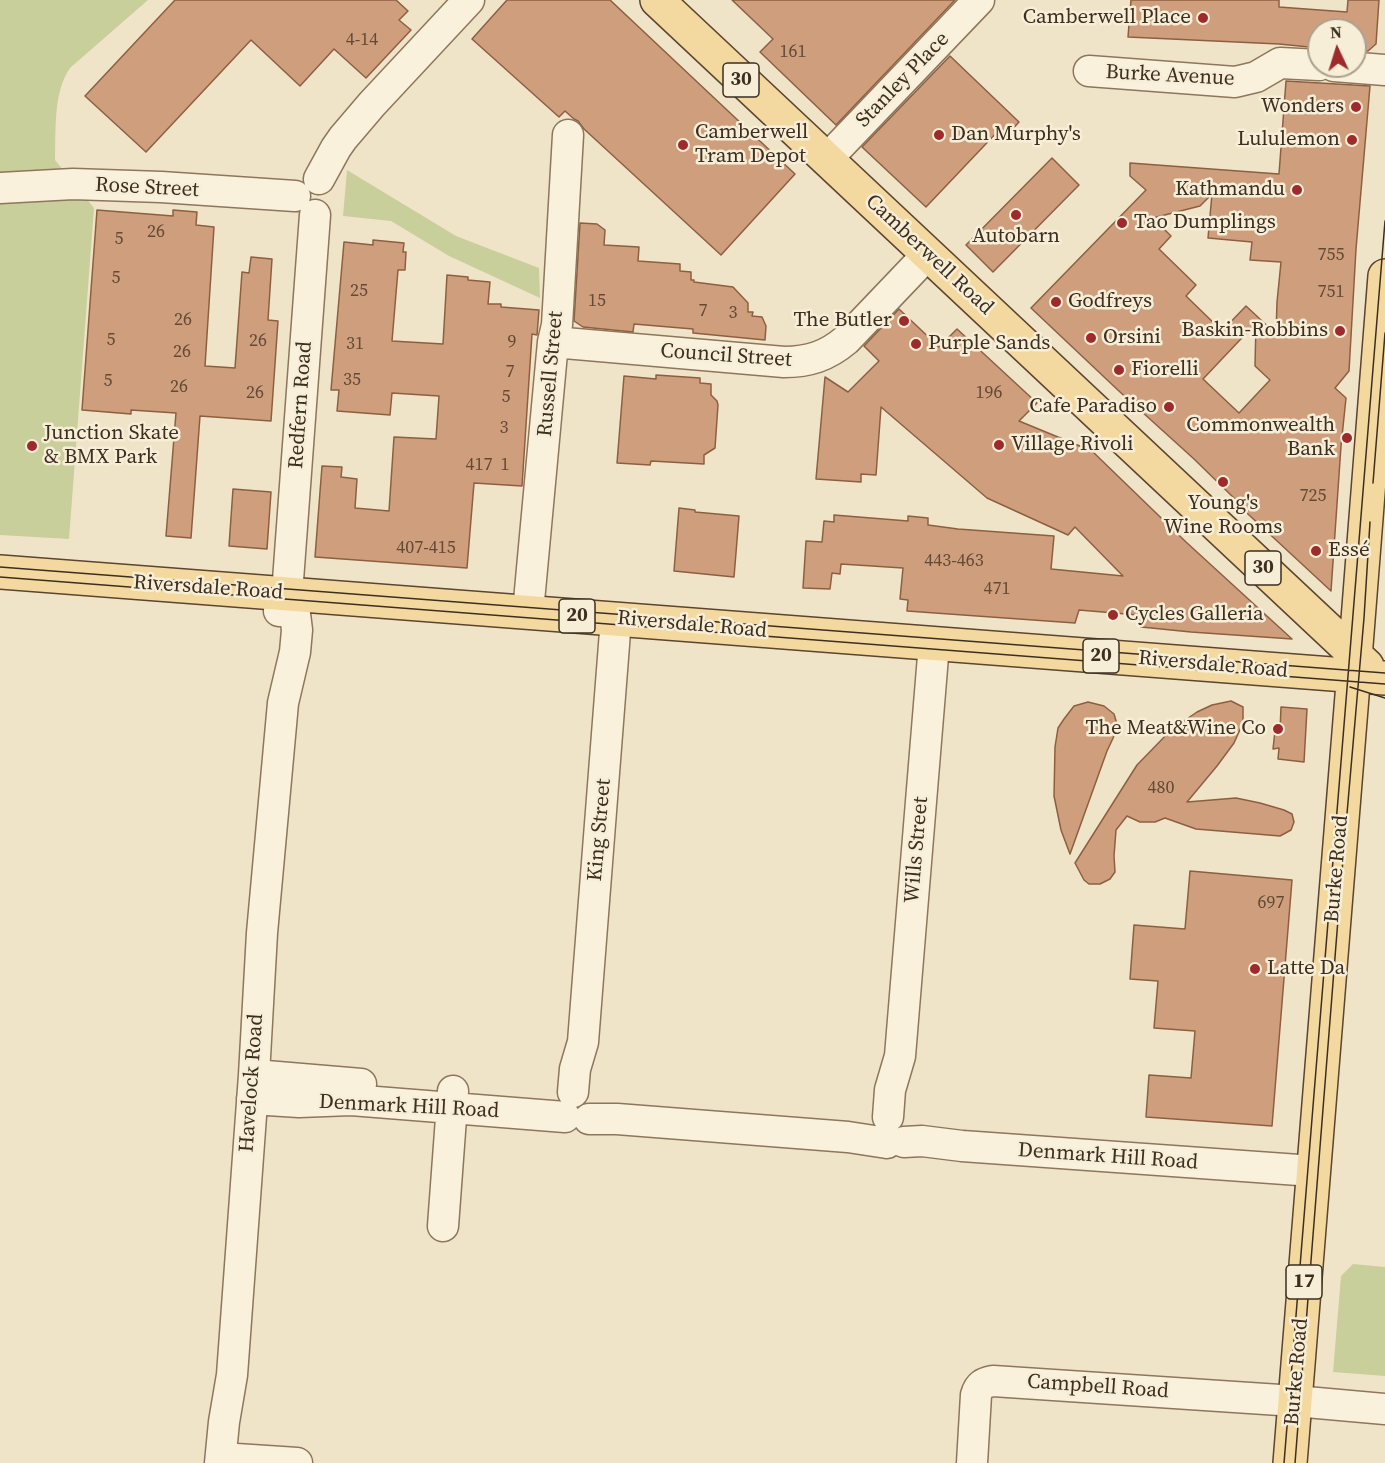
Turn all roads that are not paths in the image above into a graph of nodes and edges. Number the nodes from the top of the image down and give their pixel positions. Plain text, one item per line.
1 (469, 0) edge
2 (657, 0) edge
3 (980, 0) edge
4 (1307, 64) edge
5 (1367, 69) edge
6 (1385, 70) edge
7 (1089, 71) dead end
8 (568, 135) dead end
9 (826, 159) junction
10 (0, 188) edge
11 (305, 206) junction
12 (928, 254) junction
13 (1385, 276) edge
14 (554, 342) junction
15 (0, 572) edge
16 (287, 594) junction
17 (528, 612) junction
18 (616, 619) junction
19 (934, 644) junction
20 (1372, 674) edge
21 (253, 1087) junction
22 (452, 1099) junction
23 (578, 1102) junction
24 (896, 1127) junction
25 (1314, 1164) junction
26 (443, 1226) dead end
27 (1295, 1401) junction
28 (1385, 1408) edge
29 (221, 1460) edge
30 (297, 1463) edge
31 (972, 1463) edge
32 (1290, 1463) edge

1 - 11 street
2 - 9 main road, Camberwell Road / 30
3 - 9 street, Stanley Place
4 - 7 street, Burke Avenue
5 - 6 street
8 - 14 street, Russell Street
9 - 12 main road, Camberwell Road / 30
10 - 11 street, Rose Street
11 - 16 street, Redfern Road
12 - 14 street, Council Street
12 - 20 main road, Camberwell Road / 30
13 - 20 main road, Burke Road / 17
14 - 17 street, Russell Street
15 - 16 main road, Riversdale Road / 20
16 - 17 main road, Riversdale Road / 20
16 - 21 street, Havelock Road
17 - 18 main road, Riversdale Road / 20
18 - 19 main road, Riversdale Road / 20
18 - 23 street, King Street
19 - 20 main road, Riversdale Road / 20
19 - 24 street, Wills Street
20 - 25 main road, Burke Road / 17
21 - 22 street, Denmark Hill Road
21 - 29 street, Havelock Road
22 - 23 street, Denmark Hill Road
22 - 26 street
23 - 24 street, Denmark Hill Road
24 - 25 street, Denmark Hill Road
25 - 27 main road, Burke Road / 17
27 - 28 street, Campbell Road
27 - 31 street, Campbell Road
27 - 32 main road, Burke Road / 17
29 - 30 street

